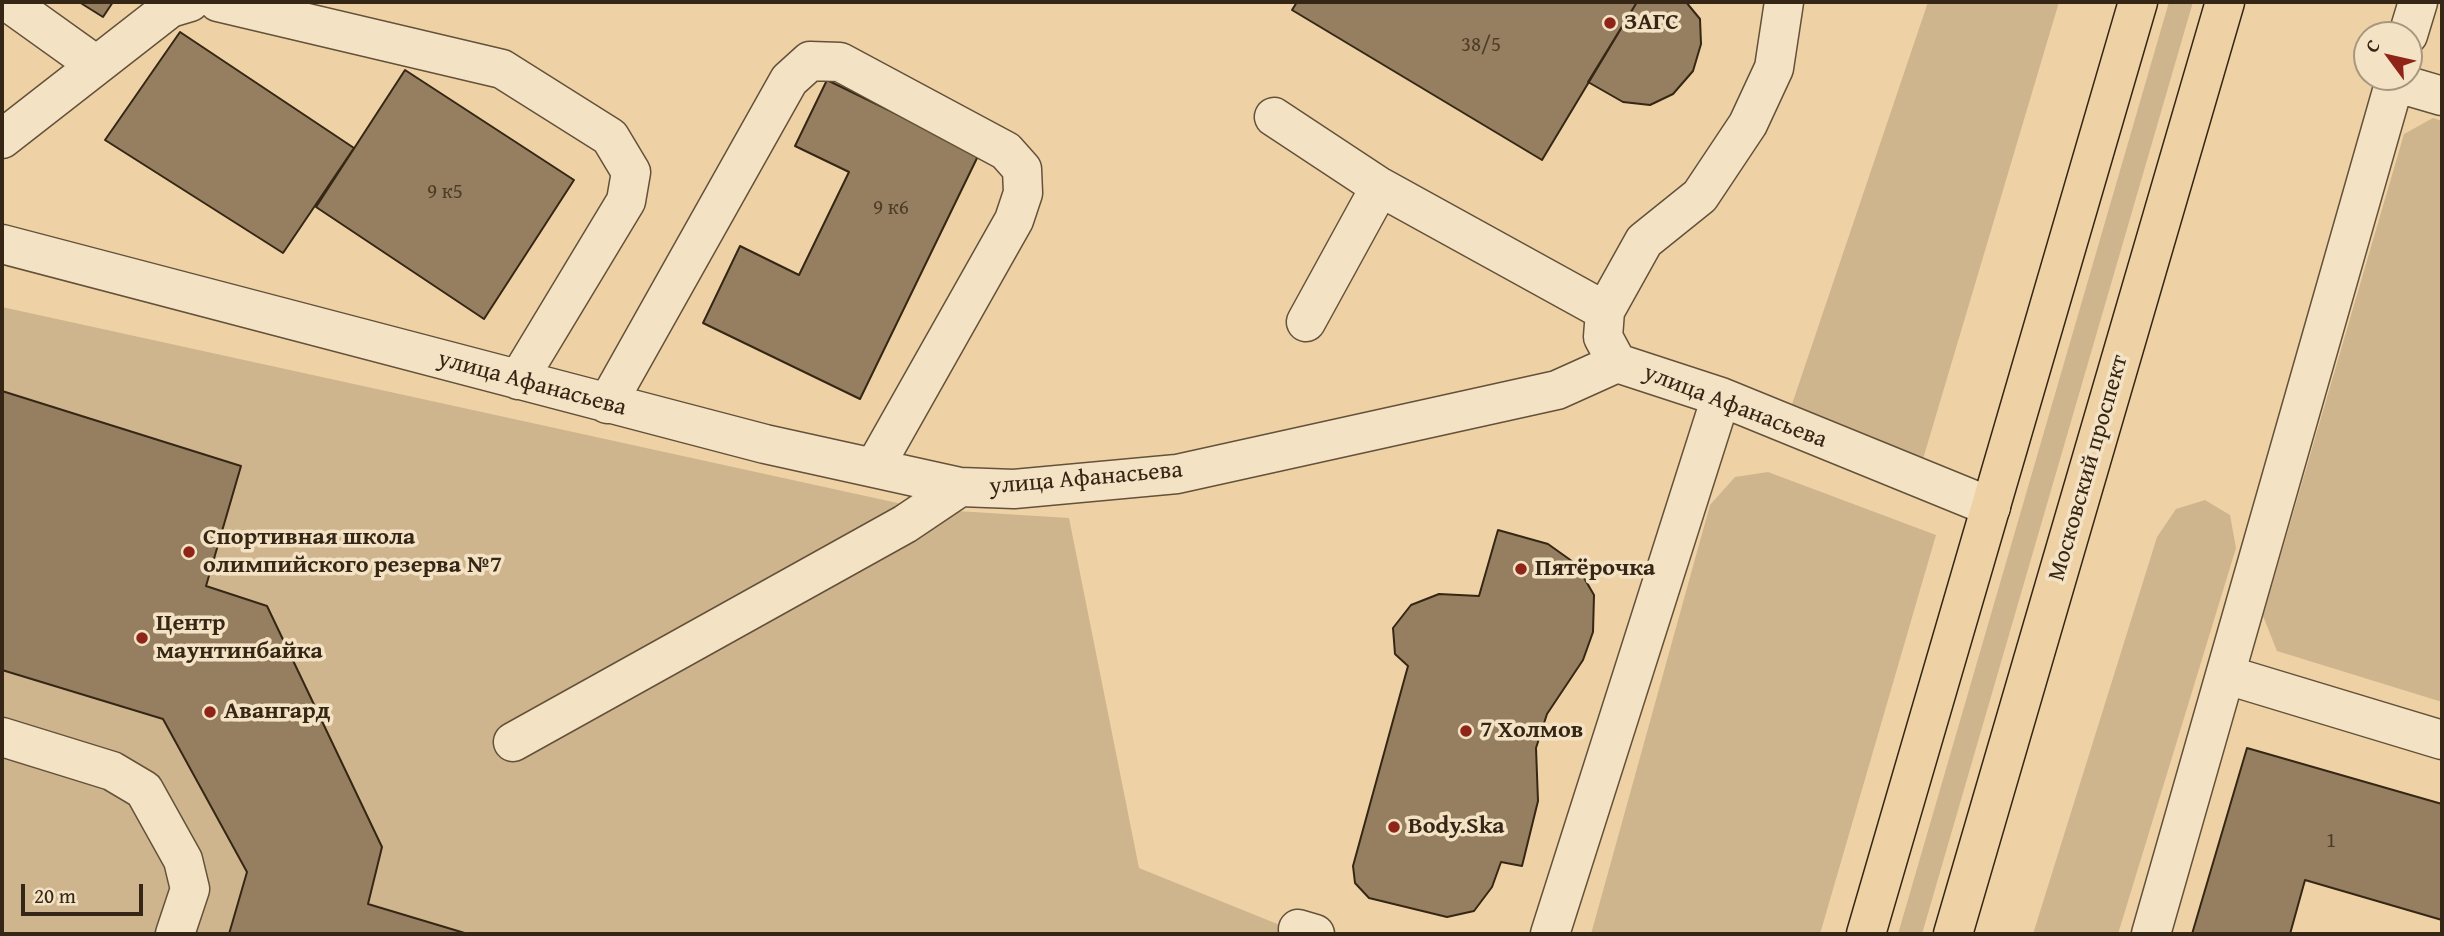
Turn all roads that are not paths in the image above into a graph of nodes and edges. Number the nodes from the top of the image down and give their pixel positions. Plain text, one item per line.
1 (8, 2) edge
2 (190, 2) edge
3 (229, 2) edge
4 (2138, 2) edge
5 (2225, 2) edge
6 (2418, 2) edge
7 (1781, 3) edge
8 (2412, 21) edge
9 (96, 65) junction
10 (2423, 90) edge
11 (2392, 91) edge
12 (2442, 96) edge
13 (1274, 117) dead end
14 (2, 139) edge
15 (1380, 187) junction
16 (2, 244) edge
17 (1605, 310) junction
18 (1306, 322) dead end
19 (1617, 363) junction
20 (518, 380) junction
21 (1721, 397) junction
22 (607, 404) junction
23 (874, 468) junction
24 (960, 486) junction
25 (1991, 507) junction
26 (2227, 675) junction
27 (2, 737) edge
28 (2442, 740) edge
29 (513, 742) dead end
30 (175, 934) edge
31 (1550, 934) edge
32 (1866, 934) edge
33 (1953, 934) edge
34 (2151, 934) edge

1 - 9 street
2 - 9 street
3 - 20 street
4 - 25 main road
5 - 33 main road, Московский проспект
6 - 8 street
7 - 17 street
9 - 14 street
10 - 12 street
11 - 26 street
13 - 15 street
15 - 17 street
15 - 18 street
16 - 20 street, улица Афанасьева
17 - 19 street
19 - 21 street, улица Афанасьева
19 - 24 street, улица Афанасьева
20 - 22 street, улица Афанасьева
21 - 25 street, улица Афанасьева
21 - 31 street
22 - 23 street, улица Афанасьева
22 - 23 street
23 - 24 street, улица Афанасьева
24 - 29 street
25 - 32 main road
26 - 28 street
26 - 34 street
27 - 30 street

